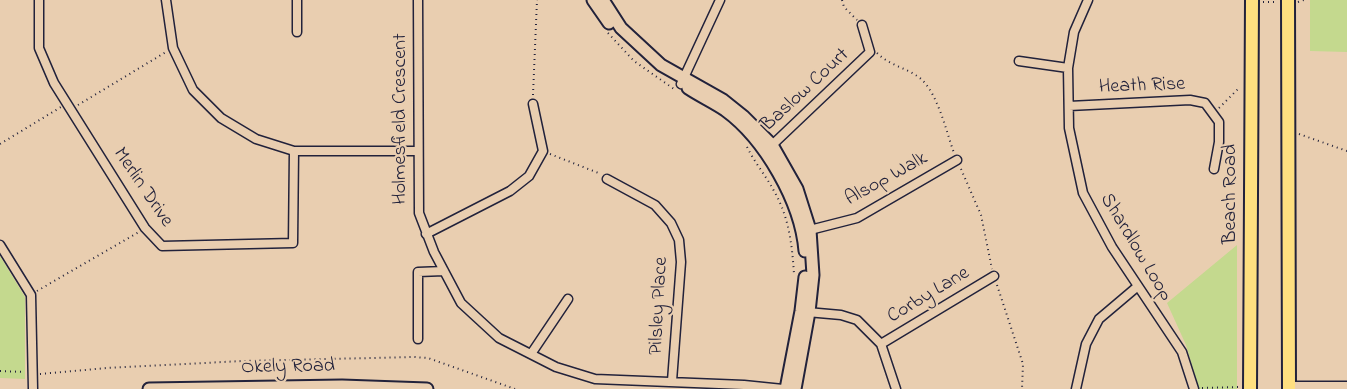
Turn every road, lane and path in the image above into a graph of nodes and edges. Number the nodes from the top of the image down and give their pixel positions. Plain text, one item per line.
1 (39, 0) edge
2 (166, 0) edge
3 (297, 0) edge
4 (418, 0) edge
5 (537, 0) edge
6 (594, 0) edge
7 (603, 0) edge
8 (720, 0) edge
9 (842, 0) edge
10 (1088, 0) edge
11 (1304, 0) edge
12 (1252, 1) edge
13 (1288, 1) edge
14 (862, 25) joint
15 (604, 28) dead end
16 (297, 32) dead end
17 (173, 48) junction
18 (870, 52) junction
19 (1019, 61) dead end
20 (1068, 68) junction
21 (681, 84) junction
22 (1240, 86) dead end
23 (533, 104) joint
24 (69, 106) junction
25 (1069, 106) junction
26 (1214, 114) junction
27 (1297, 133) dead end
28 (744, 142) dead end
29 (0, 144) edge
30 (768, 149) junction
31 (1347, 150) edge
32 (294, 151) junction
33 (418, 151) junction
34 (542, 151) junction
35 (957, 160) junction
36 (1214, 169) dead end
37 (607, 179) joint
38 (145, 228) junction
39 (806, 231) junction
40 (426, 234) junction
41 (0, 245) edge
42 (444, 271) junction
43 (994, 276) junction
44 (794, 281) dead end
45 (1138, 286) junction
46 (31, 295) junction
47 (568, 300) dead end
48 (805, 312) junction
49 (418, 339) dead end
50 (881, 344) junction
51 (531, 354) junction
52 (0, 371) edge
53 (32, 372) junction
54 (672, 382) junction
55 (1347, 386) edge
56 (1289, 387) edge
57 (1245, 388) edge
58 (33, 389) edge
59 (149, 389) edge
60 (427, 389) edge
61 (515, 389) edge
62 (784, 389) edge
63 (795, 389) edge
64 (896, 389) edge
65 (1022, 389) edge
66 (1076, 389) edge
67 (1194, 389) edge

1 - 24 street, Merlin Drive
2 - 17 street
3 - 16 street
4 - 33 street, Holmesfield Crescent
5 - 23 path
6 - 21 street
7 - 21 street
8 - 21 street
9 - 14 path
10 - 20 street, Shardlow Loop
11 - 13 path
12 - 13 path
12 - 57 main road, Beach Road
13 - 56 main road
14 - 18 street, Baslow Court
15 - 21 path
17 - 24 path
17 - 32 street
18 - 30 street, Baslow Court
18 - 35 path
19 - 20 street
20 - 25 street, Shardlow Loop
21 - 30 street
22 - 26 path
23 - 34 street
24 - 29 path
24 - 38 street, Merlin Drive
25 - 26 street, Heath Rise
25 - 45 street, Shardlow Loop
26 - 36 street
27 - 31 path
28 - 44 path
30 - 39 street
32 - 33 street
32 - 38 street, Merlin Drive
33 - 40 street, Holmesfield Crescent
34 - 37 path
34 - 40 street
35 - 39 street, Alsop Walk
35 - 43 path
37 - 54 street, Pilsley Place
38 - 46 path
39 - 48 street
40 - 42 street, Holmesfield Crescent
41 - 46 street
42 - 49 street
42 - 51 street, Holmesfield Crescent
43 - 50 street, Corby Lane
43 - 65 path
45 - 66 street
45 - 67 street, Shardlow Loop
46 - 53 street
47 - 51 street
48 - 50 street
48 - 62 street
48 - 63 street
50 - 64 street
51 - 54 street, Holmesfield Crescent
52 - 53 path
53 - 58 street
53 - 61 path
54 - 62 street, Holmesfield Crescent
55 - 56 street
57 - 67 path
59 - 60 street, Okely Road

